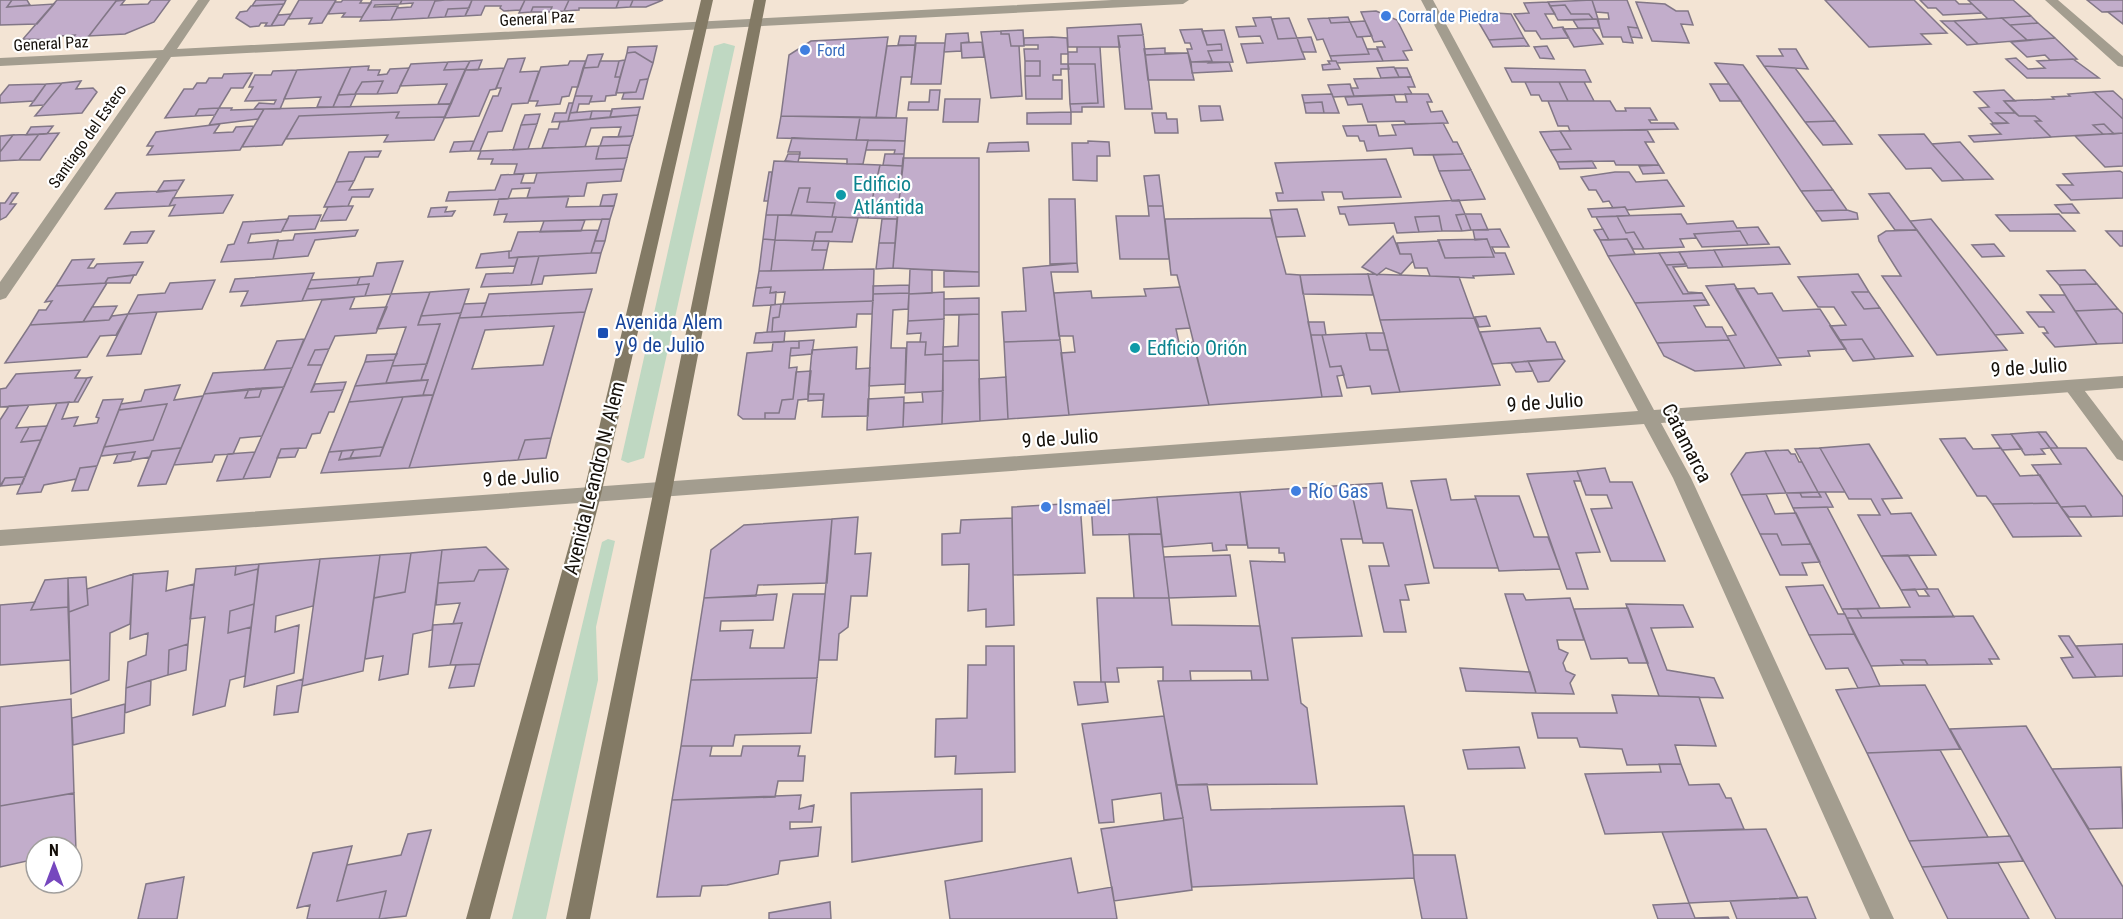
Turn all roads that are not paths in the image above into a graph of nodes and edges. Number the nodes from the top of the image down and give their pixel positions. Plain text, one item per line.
1 (204, 0) edge
2 (707, 0) edge
3 (760, 0) edge
4 (1183, 0) edge
5 (1427, 0) edge
6 (2051, 0) edge
7 (756, 22) junction
8 (702, 26) junction
9 (166, 54) junction
10 (0, 62) edge
11 (2123, 63) edge
12 (0, 294) edge
13 (2123, 382) edge
14 (2072, 386) junction
15 (1649, 417) junction
16 (2123, 454) edge
17 (663, 489) junction
18 (592, 495) junction
19 (0, 538) edge
20 (478, 919) edge
21 (578, 919) edge
22 (1882, 919) edge

1 - 9 street, Santiago del Estero
2 - 8 street, Avenida Leandro N. Alem
3 - 7 street
4 - 7 street, General Paz
5 - 15 street, Catamarca
6 - 11 street
7 - 8 street, General Paz
7 - 17 street
8 - 9 street, General Paz
8 - 18 street, Avenida Leandro N. Alem
9 - 10 street, General Paz
9 - 12 street, Santiago del Estero
13 - 14 street, 9 de Julio
14 - 15 street, 9 de Julio
14 - 16 street
15 - 17 street, 9 de Julio
15 - 22 street, Catamarca
17 - 18 street, 9 de Julio
17 - 21 street
18 - 19 street, 9 de Julio
18 - 20 street, Avenida Leandro N. Alem

